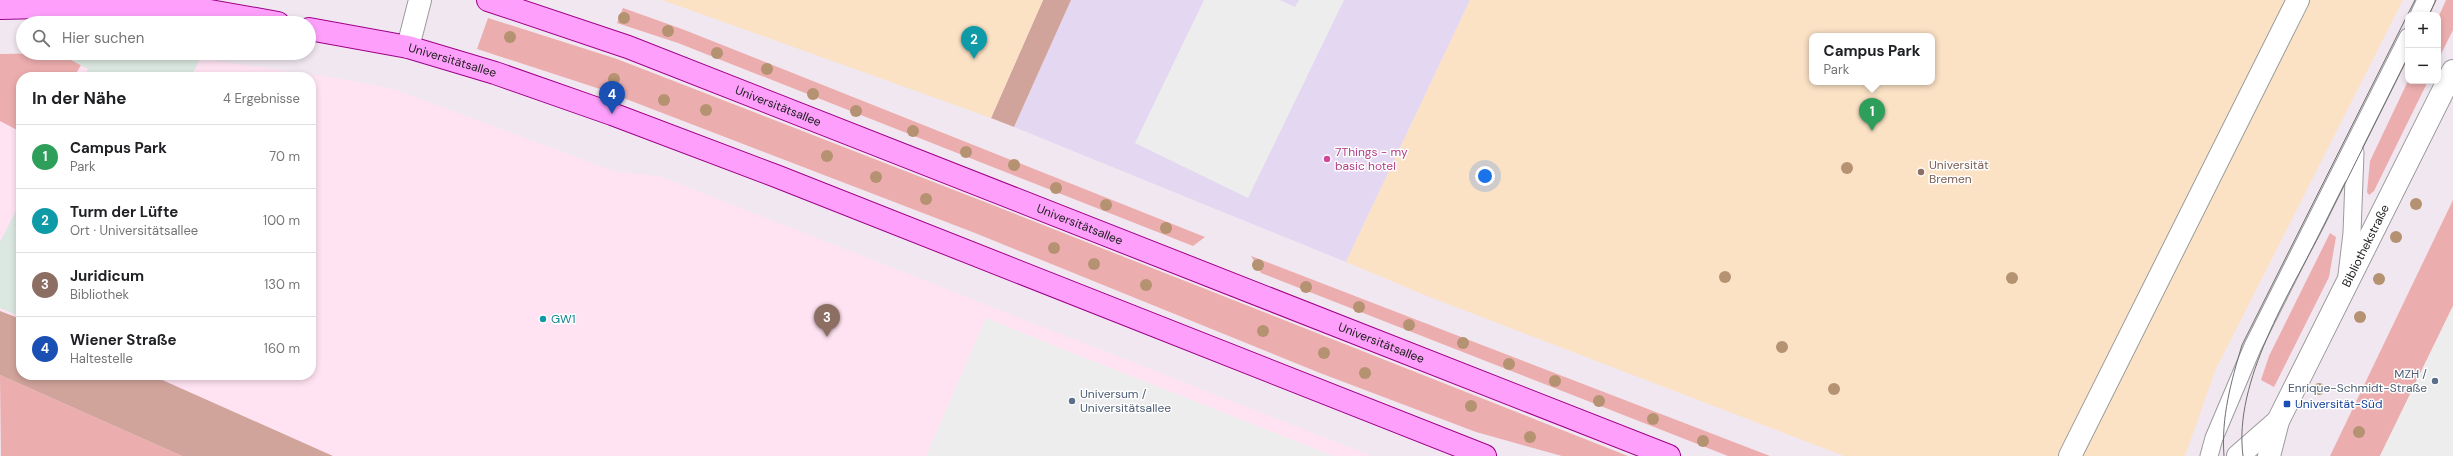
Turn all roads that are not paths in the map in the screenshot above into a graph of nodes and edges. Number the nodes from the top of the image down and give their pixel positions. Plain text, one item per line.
1 (420, 0) edge
2 (488, 0) edge
3 (2298, 0) edge
4 (2426, 0) edge
5 (0, 8) edge
6 (2420, 12) edge
7 (238, 16) edge
8 (316, 30) edge
9 (2405, 43) edge
10 (408, 47) junction
11 (2453, 71) edge
12 (2358, 138) junction
13 (2344, 288) junction
14 (2278, 421) junction
15 (1485, 456) edge
16 (1669, 456) edge
17 (2070, 456) edge
18 (2209, 456) edge
19 (2238, 456) edge
20 (2269, 456) edge

1 - 10 street
2 - 16 main road, Universitätsallee
3 - 17 street
4 - 6 lane
5 - 7 main road
8 - 10 main road, Universitätsallee
9 - 12 lane
10 - 15 main road, Universitätsallee
11 - 13 street, Bibliothekstraße
12 - 13 lane
12 - 18 lane
13 - 14 street, Bibliothekstraße
14 - 19 street, Bibliothekstraße
14 - 20 street, Bibliothekstraße

